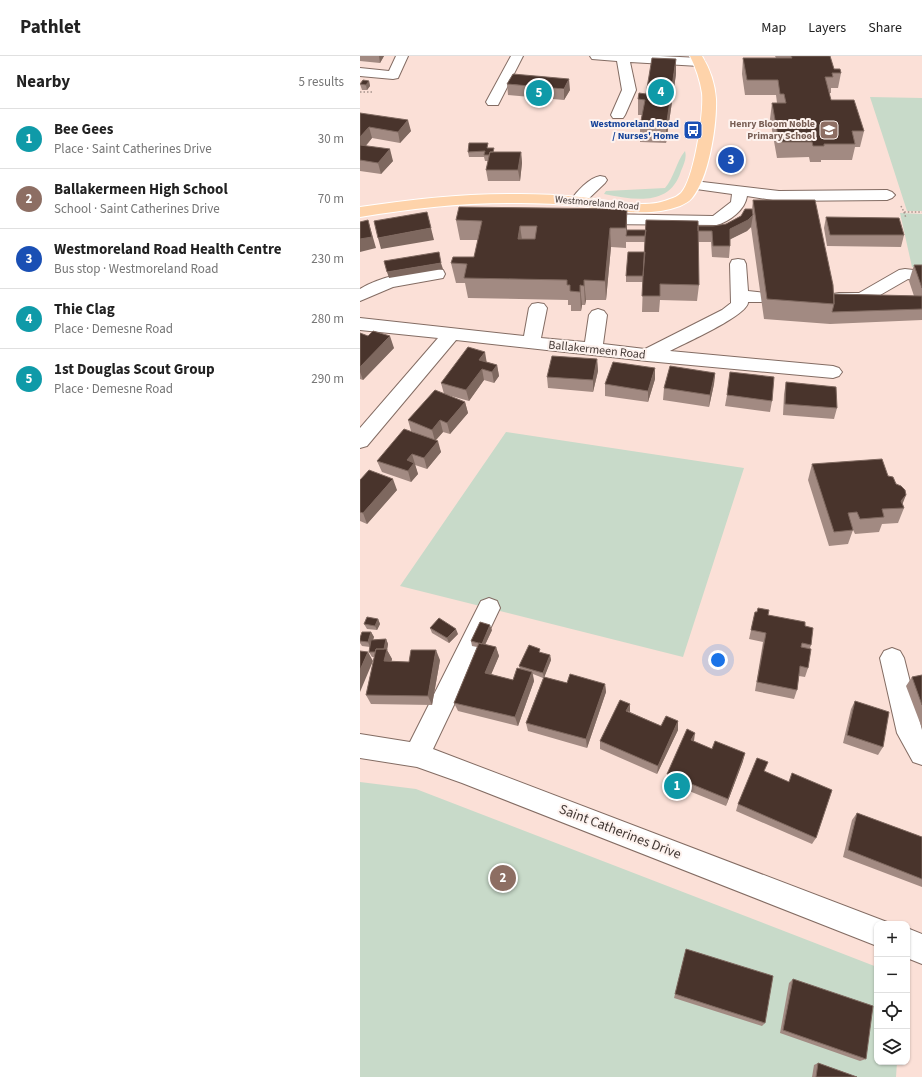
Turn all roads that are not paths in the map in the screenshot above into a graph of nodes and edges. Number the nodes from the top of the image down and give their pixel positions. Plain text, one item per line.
1 (402, 56) edge
2 (517, 56) edge
3 (596, 56) edge
4 (617, 57) edge
5 (698, 59) edge
6 (360, 72) edge
7 (492, 102) dead end
8 (618, 115) dead end
9 (600, 180) dead end
10 (694, 185) junction
11 (740, 190) junction
12 (887, 195) dead end
13 (463, 200) junction
14 (578, 201) junction
15 (675, 203) junction
16 (360, 212) edge
17 (469, 214) edge
18 (583, 219) edge
19 (682, 221) junction
20 (738, 264) dead end
21 (437, 274) dead end
22 (922, 276) edge
23 (360, 296) edge
24 (739, 296) junction
25 (761, 296) dead end
26 (827, 297) edge
27 (538, 308) dead end
28 (598, 314) dead end
29 (360, 324) edge
30 (452, 334) junction
31 (531, 343) junction
32 (594, 349) junction
33 (647, 355) junction
34 (833, 372) dead end
35 (360, 441) edge
36 (489, 608) dead end
37 (892, 658) dead end
38 (360, 746) edge
39 (922, 753) edge
40 (417, 755) junction
41 (874, 931) edge
42 (910, 944) edge
43 (922, 949) edge

1 - 6 street
2 - 7 street
3 - 4 street
4 - 5 street
4 - 8 street
5 - 10 main road, Westmoreland Road
9 - 14 street
10 - 11 street
10 - 15 main road, Westmoreland Road
11 - 12 street
11 - 19 street
13 - 14 main road, Westmoreland Road
13 - 16 main road, Westmoreland Road
13 - 17 street
14 - 15 main road, Westmoreland Road
15 - 19 street
18 - 19 street
20 - 24 street
21 - 23 street
22 - 26 street
24 - 25 street
24 - 33 street
27 - 31 street
28 - 32 street
29 - 30 street, Ballakermeen Road
30 - 31 street, Ballakermeen Road
30 - 35 street
31 - 32 street, Ballakermeen Road
32 - 33 street, Ballakermeen Road
33 - 34 street, Ballakermeen Road
36 - 40 street
37 - 39 street
38 - 40 street, Saint Catherines Drive
40 - 41 street, Saint Catherines Drive
42 - 43 street

